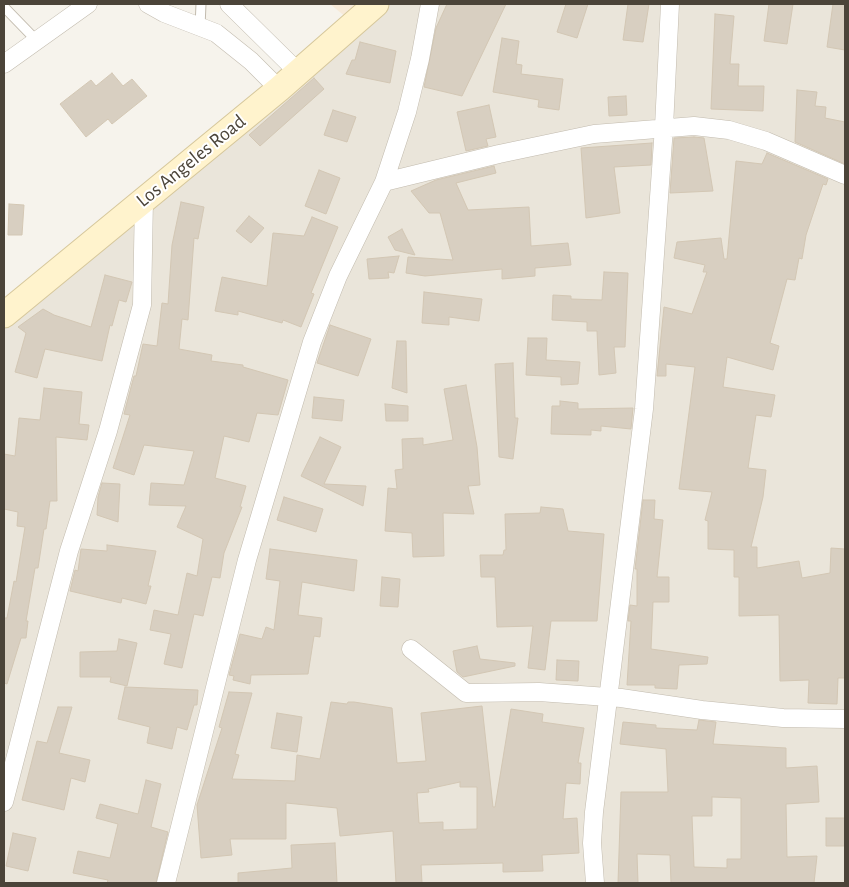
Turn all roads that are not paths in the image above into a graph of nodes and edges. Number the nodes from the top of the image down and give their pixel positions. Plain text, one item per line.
1 (88, 4) edge
2 (148, 4) edge
3 (201, 4) edge
4 (229, 4) edge
5 (376, 4) edge
6 (430, 4) edge
7 (670, 4) edge
8 (4, 7) edge
9 (200, 26) junction
10 (37, 41) junction
11 (4, 64) edge
12 (298, 72) junction
13 (278, 89) junction
14 (664, 127) junction
15 (845, 175) edge
16 (384, 182) junction
17 (144, 199) junction
18 (4, 315) edge
19 (411, 649) dead end
20 (607, 698) junction
21 (845, 719) edge
22 (4, 802) edge
23 (166, 883) edge
24 (595, 883) edge

1 - 10 street
2 - 9 street
3 - 9 lane
4 - 12 street
5 - 12 main road, Los Angeles Road
6 - 16 street
7 - 14 street
8 - 10 lane
9 - 13 street
10 - 11 street
12 - 13 main road, Los Angeles Road
13 - 17 main road, Los Angeles Road
14 - 15 street
14 - 16 street
14 - 20 street
16 - 23 street
17 - 18 main road, Los Angeles Road
17 - 22 street
19 - 20 street
20 - 21 street
20 - 24 street

